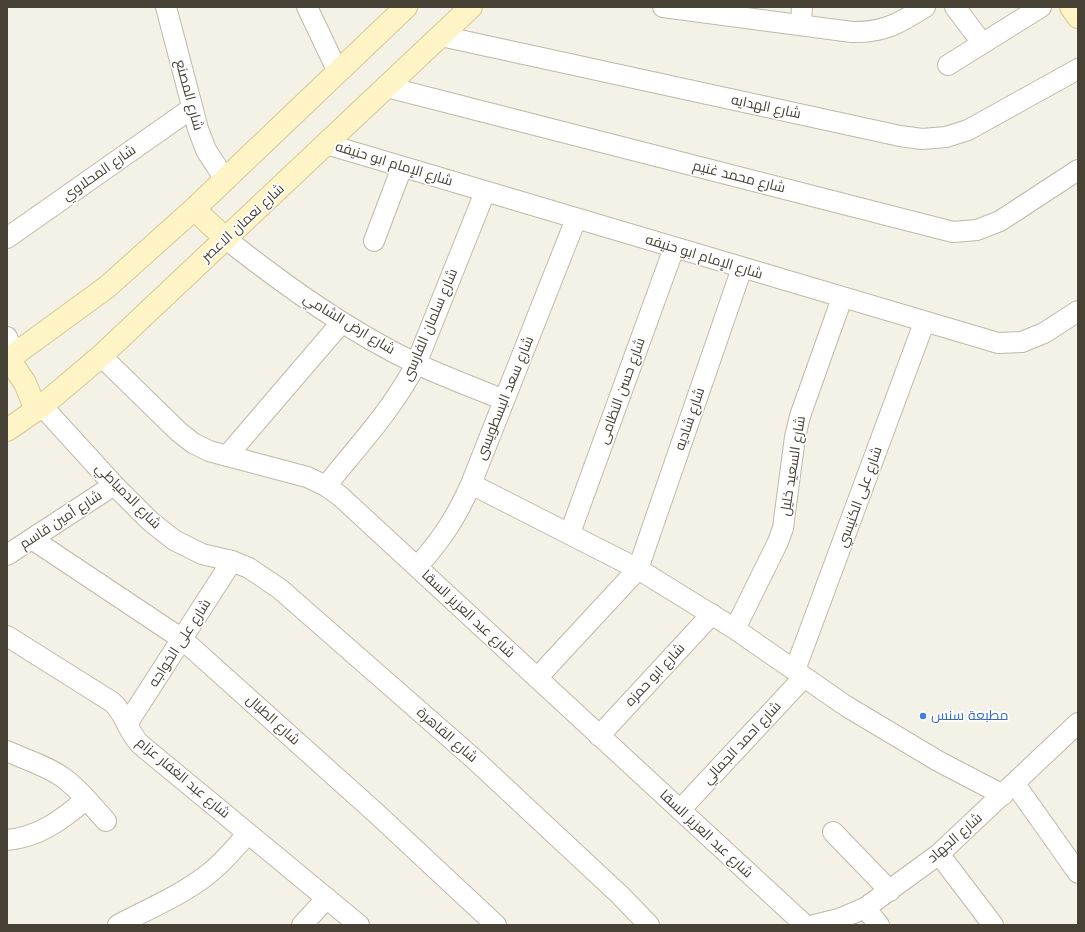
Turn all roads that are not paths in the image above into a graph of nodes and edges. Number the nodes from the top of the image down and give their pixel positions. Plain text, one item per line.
1 (166, 7) edge
2 (307, 7) edge
3 (406, 7) edge
4 (471, 7) edge
5 (925, 7) edge
6 (954, 7) edge
7 (1041, 7) edge
8 (1071, 7) edge
9 (675, 8) edge
10 (801, 16) edge
11 (1078, 17) edge
12 (441, 36) junction
13 (982, 43) junction
14 (948, 65) dead end
15 (1078, 69) edge
16 (338, 72) junction
17 (387, 87) junction
18 (192, 108) junction
19 (326, 144) junction
20 (402, 167) junction
21 (1078, 170) edge
22 (224, 178) junction
23 (485, 192) junction
24 (194, 209) junction
25 (576, 219) junction
26 (7, 238) edge
27 (226, 239) junction
28 (374, 241) dead end
29 (674, 248) junction
30 (742, 268) junction
31 (842, 298) junction
32 (1078, 311) edge
33 (342, 323) junction
34 (924, 323) junction
35 (9, 353) edge
36 (101, 356) junction
37 (416, 364) junction
38 (504, 400) junction
39 (39, 408) junction
40 (7, 430) edge
41 (227, 456) junction
42 (471, 484) junction
43 (114, 485) junction
44 (326, 486) junction
45 (570, 533) junction
46 (32, 539) junction
47 (7, 555) edge
48 (232, 561) junction
49 (417, 567) junction
50 (638, 569) junction
51 (712, 614) junction
52 (735, 629) junction
53 (7, 636) edge
54 (182, 639) junction
55 (799, 673) junction
56 (537, 678) junction
57 (1078, 723) edge
58 (127, 724) junction
59 (599, 736) junction
60 (7, 751) edge
61 (1009, 789) junction
62 (86, 799) junction
63 (680, 810) junction
64 (106, 821) dead end
65 (832, 832) dead end
66 (248, 833) junction
67 (7, 840) edge
68 (938, 854) junction
69 (1078, 873) edge
70 (890, 891) junction
71 (327, 898) junction
72 (865, 908) junction
73 (118, 925) edge
74 (302, 925) edge
75 (359, 925) edge
76 (496, 925) edge
77 (649, 925) edge
78 (805, 925) edge
79 (814, 925) edge
80 (878, 925) edge
81 (993, 925) edge

1 - 18 street, شارع المصنع
2 - 16 street
3 - 16 main road
4 - 12 main road, شارع نعمان الاعصر
5 - 10 street
6 - 13 street
7 - 13 street
8 - 11 main road
9 - 10 street
12 - 15 street, شارع الهدايه
12 - 17 main road, شارع نعمان الاعصر
13 - 14 street
16 - 22 main road
17 - 19 main road, شارع نعمان الاعصر
17 - 21 street, شارع محمد غنيم
18 - 22 street, شارع المصنع
18 - 26 street, شارع المحلاوي
19 - 20 street, شارع الإمام ابو حنيفه
19 - 27 main road, شارع نعمان الاعصر
20 - 23 street, شارع الإمام ابو حنيفه
20 - 28 street
22 - 24 main road
23 - 25 street, شارع الإمام ابو حنيفه
23 - 37 street, شارع سلمان الفارسى
24 - 27 main road
24 - 35 main road
25 - 29 street, شارع الإمام ابو حنيفه
25 - 38 street, شارع سعد البسطويسى
27 - 33 street, شارع ارض الشامي
27 - 36 main road, شارع نعمان الاعصر
29 - 30 street, شارع الإمام ابو حنيفه
29 - 45 street, شارع حسن النظامى
30 - 31 street, شارع الإمام ابو حنيفه
30 - 50 street, شارع شاديه
31 - 34 street, شارع الإمام ابو حنيفه
31 - 52 street, شارع السعيد خليل
32 - 34 street, شارع الإمام ابو حنيفه
33 - 37 street, شارع ارض الشامي
33 - 41 street
34 - 55 street, شارع على الكنيسي
35 - 39 main road
36 - 39 main road, شارع نعمان الاعصر
36 - 41 street, شارع عبد العزيز السقا
37 - 38 street, شارع ارض الشامي
37 - 44 street, شارع سلمان الفارسى
38 - 42 street, شارع سعد البسطويسى
39 - 40 main road, شارع نعمان الاعصر
39 - 43 street, شارع الدمياطي
41 - 44 street, شارع عبد العزيز السقا
42 - 45 street
42 - 49 street, شارع سعد البسطويسى
43 - 46 street, شارع أمين قاسم
43 - 48 street, شارع الدمياطي
44 - 49 street, شارع عبد العزيز السقا
45 - 50 street
46 - 47 street, شارع أمين قاسم
46 - 54 street, شارع الطبال
48 - 54 street, شارع على الخواجه
48 - 77 street, شارع القاهرة
49 - 56 street, شارع عبد العزيز السقا
50 - 51 street
50 - 56 street
51 - 52 street
51 - 59 street, شارع ابو حمزه
52 - 55 street
53 - 58 street, شارع عبد الغفار عزام
54 - 58 street, شارع على الخواجه
54 - 76 street, شارع الطبال
55 - 61 street
55 - 63 street, شارع احمد الجمالي
56 - 59 street, شارع عبد العزيز السقا
57 - 61 street, شارع الجهاد
58 - 66 street, شارع عبد الغفار عزام
59 - 63 street, شارع عبد العزيز السقا
60 - 62 street
61 - 68 street, شارع الجهاد
61 - 69 street
62 - 64 street
62 - 67 street
63 - 78 street, شارع عبد العزيز السقا
65 - 70 street
66 - 71 street, شارع عبد الغفار عزام
66 - 73 street
68 - 70 street, شارع الجهاد
68 - 81 street
70 - 72 street, شارع الجهاد
71 - 74 street
71 - 75 street, شارع عبد الغفار عزام
72 - 79 street, شارع الجهاد
72 - 80 street

